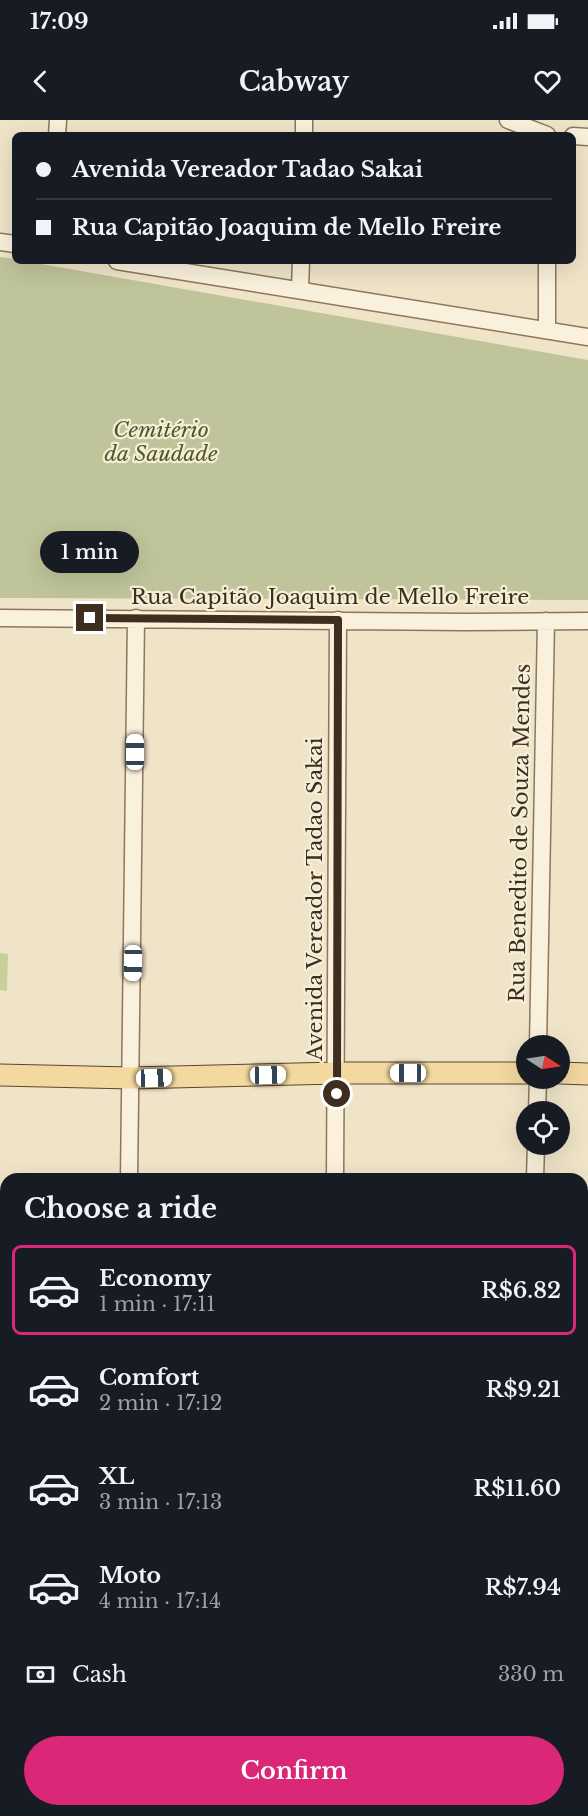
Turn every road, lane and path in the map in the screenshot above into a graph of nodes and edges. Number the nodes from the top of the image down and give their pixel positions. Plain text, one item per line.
1 (507, 120) edge
2 (539, 132) edge
3 (136, 264) edge
4 (301, 264) edge
5 (547, 264) edge
6 (300, 290) junction
7 (548, 330) junction
8 (588, 337) edge
9 (0, 618) edge
10 (136, 618) junction
11 (338, 620) junction
12 (546, 621) junction
13 (588, 621) edge
14 (538, 1035) edge
15 (337, 1073) junction
16 (516, 1073) edge
17 (570, 1074) edge
18 (588, 1074) edge
19 (0, 1075) edge
20 (131, 1078) junction
21 (536, 1155) edge
22 (129, 1173) edge
23 (335, 1173) edge
24 (535, 1173) edge

1 - 2 street
3 - 6 street
4 - 6 street
5 - 7 street
6 - 7 street
7 - 8 street
9 - 10 street, Rua Capitão Joaquim de Mello Freire
10 - 11 street, Rua Capitão Joaquim de Mello Freire
10 - 20 street
11 - 12 street, Rua Capitão Joaquim de Mello Freire
11 - 15 street, Avenida Vereador Tadao Sakai
12 - 13 street, Rua Capitão Joaquim de Mello Freire
12 - 14 street, Rua Benedito de Souza Mendes
15 - 16 main road
15 - 20 main road
15 - 23 street, Avenida Vereador Tadao Sakai
17 - 18 main road
19 - 20 main road
20 - 22 street
21 - 24 street

